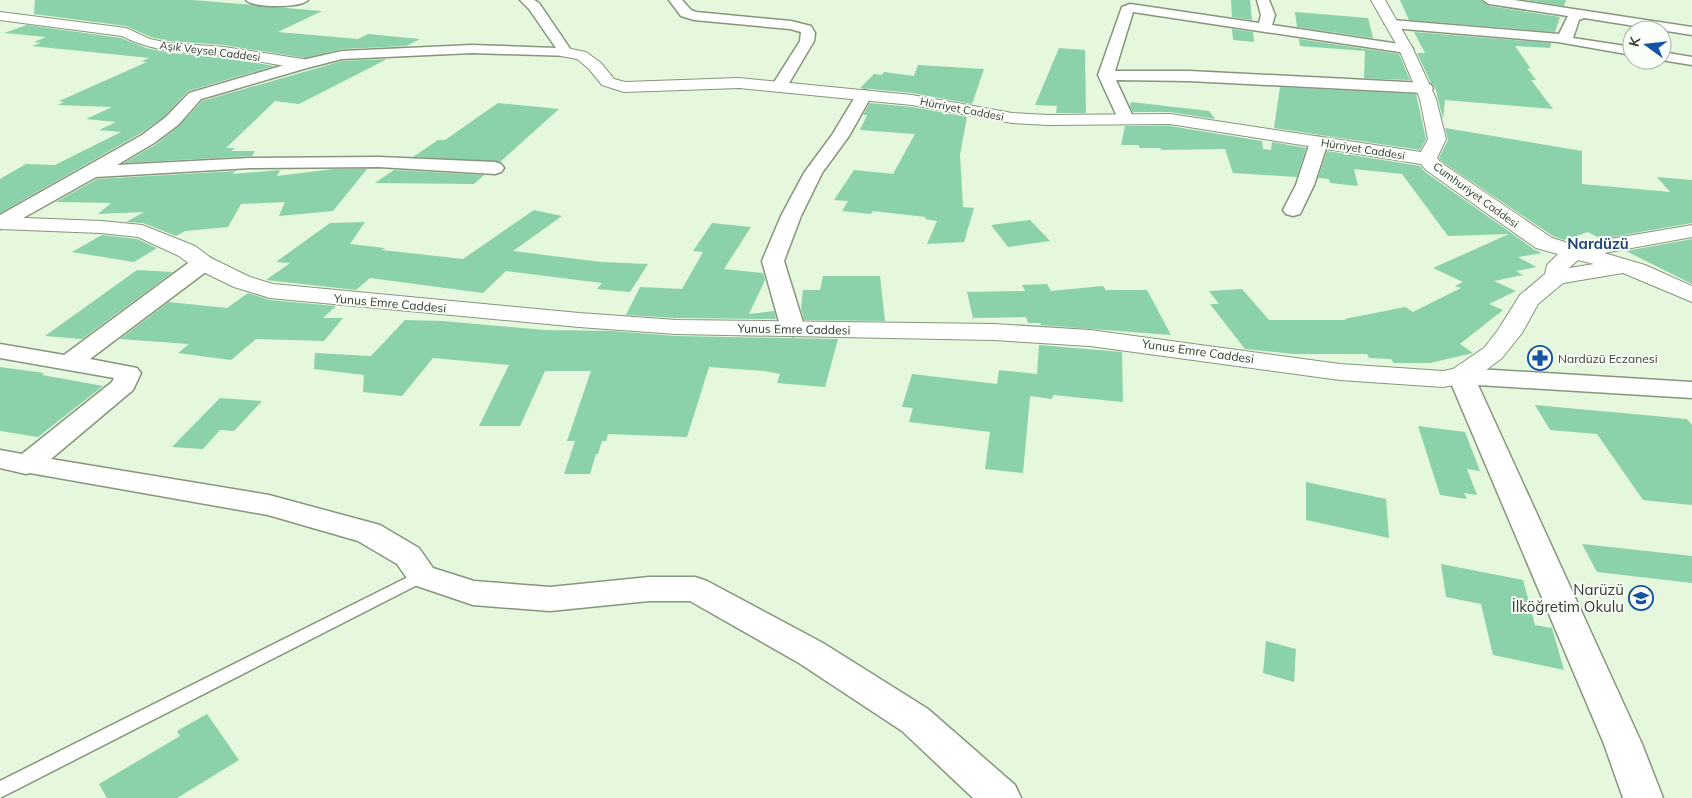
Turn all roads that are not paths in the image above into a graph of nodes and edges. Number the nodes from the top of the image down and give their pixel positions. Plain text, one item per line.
1 (252, 0) edge
2 (302, 0) edge
3 (526, 0) edge
4 (675, 0) edge
5 (1263, 0) edge
6 (1378, 0) edge
7 (1489, 0) edge
8 (1127, 4) edge
9 (1582, 14) junction
10 (0, 16) edge
11 (1692, 18) edge
12 (1392, 24) junction
13 (1265, 28) junction
14 (1673, 29) junction
15 (1692, 31) edge
16 (1559, 38) junction
17 (1406, 49) junction
18 (1622, 50) edge
19 (566, 53) junction
20 (1672, 58) edge
21 (1692, 61) edge
22 (303, 64) junction
23 (1106, 75) junction
24 (779, 87) junction
25 (1425, 88) junction
26 (864, 95) junction
27 (1126, 119) junction
28 (1319, 142) junction
29 (1427, 159) junction
30 (494, 168) dead end
31 (92, 172) junction
32 (1293, 210) dead end
33 (0, 223) edge
34 (1692, 231) edge
35 (1574, 252) junction
36 (203, 263) junction
37 (1622, 266) junction
38 (1556, 277) junction
39 (1692, 295) edge
40 (793, 329) junction
41 (0, 351) edge
42 (69, 363) junction
43 (1461, 376) junction
44 (1692, 390) edge
45 (13, 462) edge
46 (422, 576) junction
47 (0, 790) edge
48 (1001, 798) edge
49 (1643, 798) edge

1 - 2 street
3 - 19 street
4 - 24 street
5 - 13 street
6 - 12 street, Cumhuriyet Caddesi
7 - 9 street
8 - 13 street
8 - 23 street
9 - 14 street
9 - 16 street
10 - 22 street, Aşık Veysel Caddesi
11 - 14 street
12 - 16 street
12 - 17 street, Cumhuriyet Caddesi
13 - 17 street
14 - 15 street
16 - 18 street
17 - 25 street, Cumhuriyet Caddesi
19 - 22 street
19 - 24 street, Hürriyet Caddesi
20 - 21 street
22 - 31 street
23 - 25 street
23 - 27 street
24 - 26 street, Hürriyet Caddesi
25 - 29 street, Cumhuriyet Caddesi
26 - 27 street, Hürriyet Caddesi
26 - 40 street
27 - 28 street, Hürriyet Caddesi
28 - 29 street, Hürriyet Caddesi
28 - 32 street
29 - 35 street, Cumhuriyet Caddesi
30 - 31 street
31 - 33 street
33 - 36 street, Yunus Emre Caddesi
34 - 35 street
35 - 37 street, Cumhuriyet Caddesi
35 - 38 street
36 - 40 street, Yunus Emre Caddesi
36 - 42 street
37 - 38 street
37 - 39 street, Cumhuriyet Caddesi
38 - 43 street, Yunus Emre Caddesi
40 - 43 street, Yunus Emre Caddesi
41 - 42 street
42 - 45 street
43 - 44 street
43 - 49 street
45 - 46 street
46 - 47 lane
46 - 48 street

